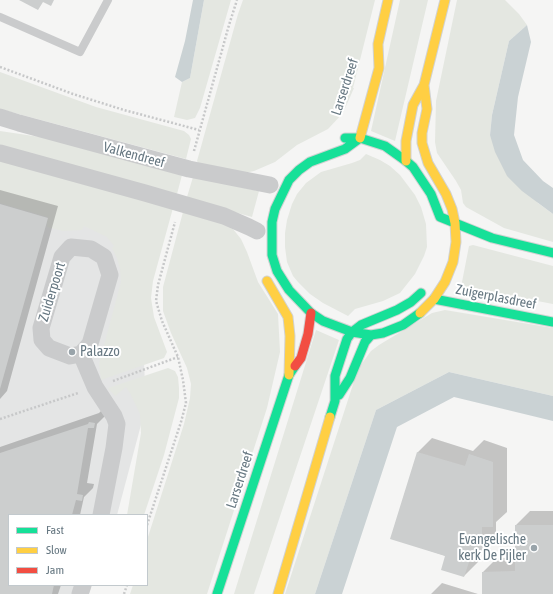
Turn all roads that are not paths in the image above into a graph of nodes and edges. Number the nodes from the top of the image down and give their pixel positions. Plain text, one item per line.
1 (108, 0) edge
2 (388, 0) edge
3 (445, 0) edge
4 (0, 16) edge
5 (378, 44) junction
6 (370, 55) dead end
7 (424, 85) junction
8 (0, 117) edge
9 (346, 129) dead end
10 (360, 138) junction
11 (0, 153) edge
12 (406, 161) junction
13 (270, 186) dead end
14 (455, 223) junction
15 (261, 232) junction
16 (553, 253) edge
17 (262, 270) dead end
18 (426, 286) dead end
19 (434, 299) junction
20 (311, 314) junction
21 (553, 322) edge
22 (352, 332) junction
23 (371, 335) junction
24 (81, 354) junction
25 (289, 375) junction
26 (335, 401) junction
27 (101, 514) edge
28 (217, 594) edge
29 (278, 594) edge

1 - 4 lane
2 - 5 main road, Larserdreef
3 - 7 main road
5 - 6 main road, Larserdreef
5 - 10 main road, Larserdreef
7 - 12 main road
7 - 14 main road
8 - 13 street, Valkendreef
9 - 10 main road, Larserdreef
10 - 12 main road
10 - 15 main road
11 - 15 street
12 - 14 main road
14 - 16 main road
14 - 19 main road
15 - 20 main road
17 - 25 main road, Larserdreef
18 - 22 main road
19 - 21 main road, Zuigerplasdreef
19 - 23 main road
20 - 22 main road
20 - 25 main road, Larserdreef
22 - 23 main road
22 - 26 main road
23 - 26 main road
24 - 24 street, Zuiderpoort
24 - 27 street
25 - 28 main road, Larserdreef
26 - 29 main road

